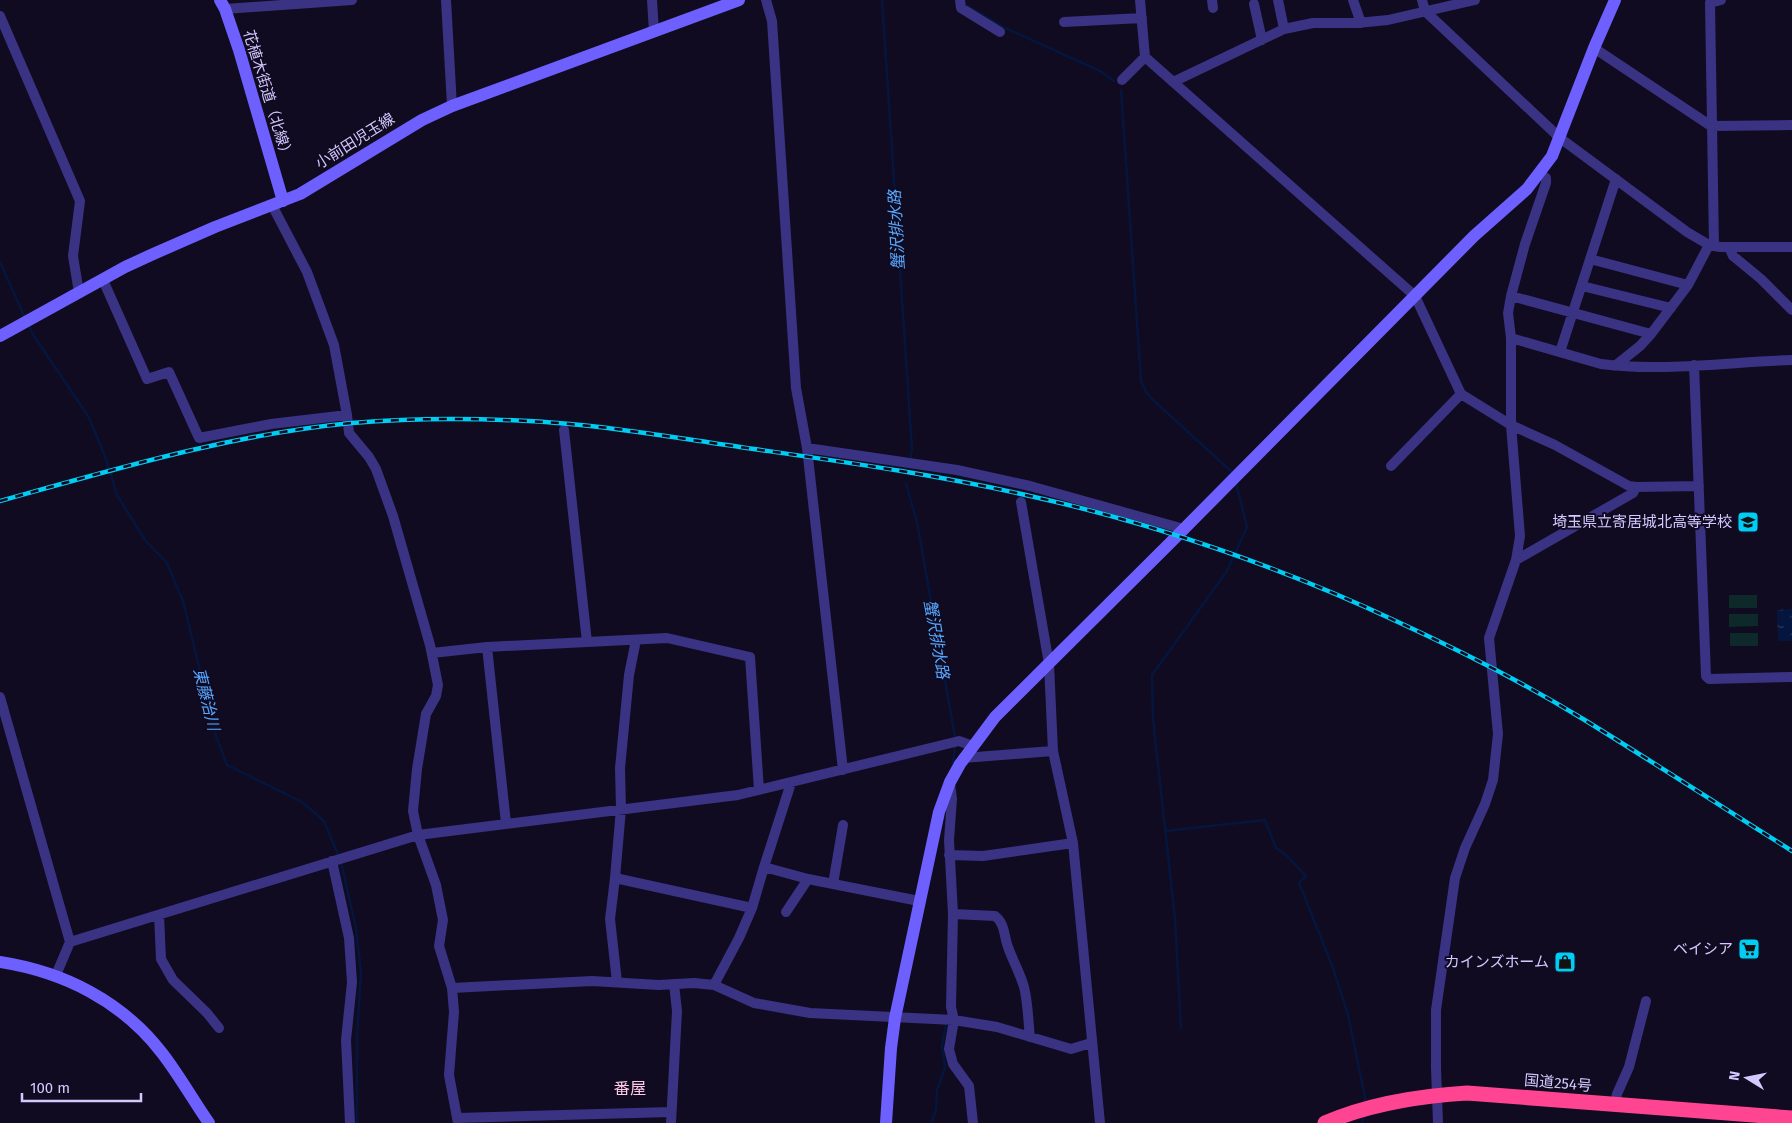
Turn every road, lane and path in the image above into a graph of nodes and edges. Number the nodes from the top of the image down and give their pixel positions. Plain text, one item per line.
1 (352, 0) edge
2 (446, 0) edge
3 (652, 0) edge
4 (739, 0) edge
5 (766, 0) edge
6 (960, 0) edge
7 (1140, 0) edge
8 (1278, 0) edge
9 (1353, 0) edge
10 (1422, 0) edge
11 (1475, 0) edge
12 (1615, 0) edge
13 (1721, 0) edge
14 (1254, 4) dead end
15 (223, 5) edge
16 (1425, 11) junction
17 (0, 16) edge
18 (1142, 18) junction
19 (1064, 22) dead end
20 (1360, 23) junction
21 (1284, 29) junction
22 (654, 32) junction
23 (1000, 32) dead end
24 (1262, 40) junction
25 (1594, 48) junction
26 (1145, 57) junction
27 (1122, 80) dead end
28 (1173, 82) junction
29 (452, 106) junction
30 (1792, 125) edge
31 (1711, 126) junction
32 (1560, 138) junction
33 (1540, 174) junction
34 (1616, 179) junction
35 (278, 203) junction
36 (1712, 245) junction
37 (1728, 247) junction
38 (1792, 247) edge
39 (1590, 259) junction
40 (103, 280) junction
41 (1688, 285) junction
42 (1582, 286) junction
43 (79, 293) junction
44 (1415, 296) junction
45 (1511, 296) junction
46 (1671, 308) junction
47 (1792, 310) edge
48 (1573, 312) junction
49 (1651, 334) junction
50 (0, 336) edge
51 (1511, 338) junction
52 (1560, 352) junction
53 (1792, 360) edge
54 (1694, 365) junction
55 (1615, 366) junction
56 (1461, 394) junction
57 (348, 415) junction
58 (1511, 425) junction
59 (564, 430) dead end
60 (807, 448) junction
61 (1391, 466) dead end
62 (1699, 486) junction
63 (1636, 487) junction
64 (1021, 502) dead end
65 (1184, 529) junction
66 (1516, 560) junction
67 (636, 640) junction
68 (587, 642) junction
69 (487, 647) junction
70 (432, 653) junction
71 (1048, 664) junction
72 (1792, 677) edge
73 (0, 697) edge
74 (973, 746) junction
75 (1053, 751) junction
76 (963, 758) junction
77 (844, 770) junction
78 (950, 782) junction
79 (791, 783) junction
80 (759, 790) junction
81 (621, 809) junction
82 (506, 823) junction
83 (843, 825) dead end
84 (418, 835) junction
85 (1073, 843) junction
86 (949, 855) junction
87 (332, 861) junction
88 (764, 867) junction
89 (615, 878) junction
90 (808, 879) junction
91 (833, 884) junction
92 (920, 901) junction
93 (752, 908) junction
94 (786, 912) dead end
95 (953, 914) junction
96 (159, 915) junction
97 (70, 942) junction
98 (0, 962) edge
99 (56, 975) junction
100 (617, 982) junction
101 (674, 984) junction
102 (714, 985) junction
103 (452, 988) junction
104 (1646, 1001) dead end
105 (895, 1018) junction
106 (954, 1020) junction
107 (219, 1028) dead end
108 (1030, 1037) junction
109 (1091, 1043) junction
110 (1437, 1095) junction
111 (1615, 1105) junction
112 (671, 1112) junction
113 (1792, 1118) edge
114 (458, 1120) edge
115 (209, 1123) edge
116 (350, 1123) edge
117 (671, 1123) edge
118 (886, 1123) edge
119 (973, 1123) edge
120 (1100, 1123) edge
121 (1325, 1123) edge
122 (1438, 1123) edge

1 - 15 street
2 - 29 street
3 - 22 street
4 - 22 street, 小前田児玉線
5 - 60 street
6 - 23 street
7 - 18 street
8 - 21 street
9 - 20 street
10 - 16 street
11 - 16 street
12 - 25 street
13 - 31 street
14 - 24 street
15 - 35 street, 花植木街道（北線）
16 - 20 street
16 - 32 street
17 - 43 street
18 - 19 street
18 - 26 street
20 - 21 street
21 - 24 street
22 - 29 street, 小前田児玉線
24 - 28 street
25 - 31 street
25 - 32 street
26 - 27 street
26 - 28 street
28 - 44 street
29 - 35 street, 小前田児玉線
30 - 31 street
31 - 36 street
32 - 33 street
32 - 34 street
33 - 44 street
33 - 45 street
34 - 36 street
34 - 39 street
35 - 40 street, 小前田児玉線
35 - 57 street
36 - 37 street
36 - 41 street
37 - 38 street
37 - 47 street
39 - 41 street
39 - 42 street
40 - 43 street, 小前田児玉線
40 - 57 street
41 - 46 street
42 - 46 street
42 - 48 street
43 - 50 street, 小前田児玉線
44 - 56 street
44 - 65 street
45 - 48 street
45 - 51 street
46 - 49 street
48 - 49 street
48 - 52 street
49 - 55 street
51 - 52 street
51 - 58 street
52 - 55 street
53 - 54 street
54 - 55 street
54 - 62 street
56 - 58 street
56 - 61 street
57 - 70 street
58 - 63 street
58 - 66 street
59 - 68 street
60 - 65 street
60 - 77 street
62 - 63 street
62 - 72 street
63 - 66 street
64 - 71 street
65 - 71 street
66 - 110 street
67 - 68 street
67 - 80 street
67 - 81 street
68 - 69 street
69 - 70 street
69 - 82 street
70 - 84 street
71 - 74 street
71 - 75 street
73 - 97 street
74 - 76 street
74 - 77 street
75 - 76 street
75 - 85 street
76 - 78 street
77 - 79 street
78 - 86 street
78 - 92 street
79 - 80 street
79 - 88 street
80 - 81 street
81 - 82 street
81 - 89 street
82 - 84 street
83 - 91 street
84 - 87 street
84 - 103 street
85 - 86 street
85 - 109 street
86 - 95 street
87 - 96 street
87 - 116 street
88 - 90 street
88 - 93 street
89 - 93 street
89 - 100 street
90 - 91 street
90 - 94 street
91 - 92 street
92 - 105 street
93 - 102 street
95 - 106 street
95 - 108 street
96 - 97 street
96 - 107 street
97 - 99 street
98 - 99 street
99 - 115 street
100 - 101 street
100 - 103 street
101 - 102 street
101 - 112 street
102 - 105 street
103 - 114 street
104 - 111 street
105 - 106 street
105 - 118 street
106 - 108 street
106 - 119 street
108 - 109 street
109 - 120 street
110 - 111 highway, 国道254号
110 - 121 highway, 国道254号
110 - 122 street
111 - 113 highway, 国道254号
112 - 114 street
112 - 117 street

